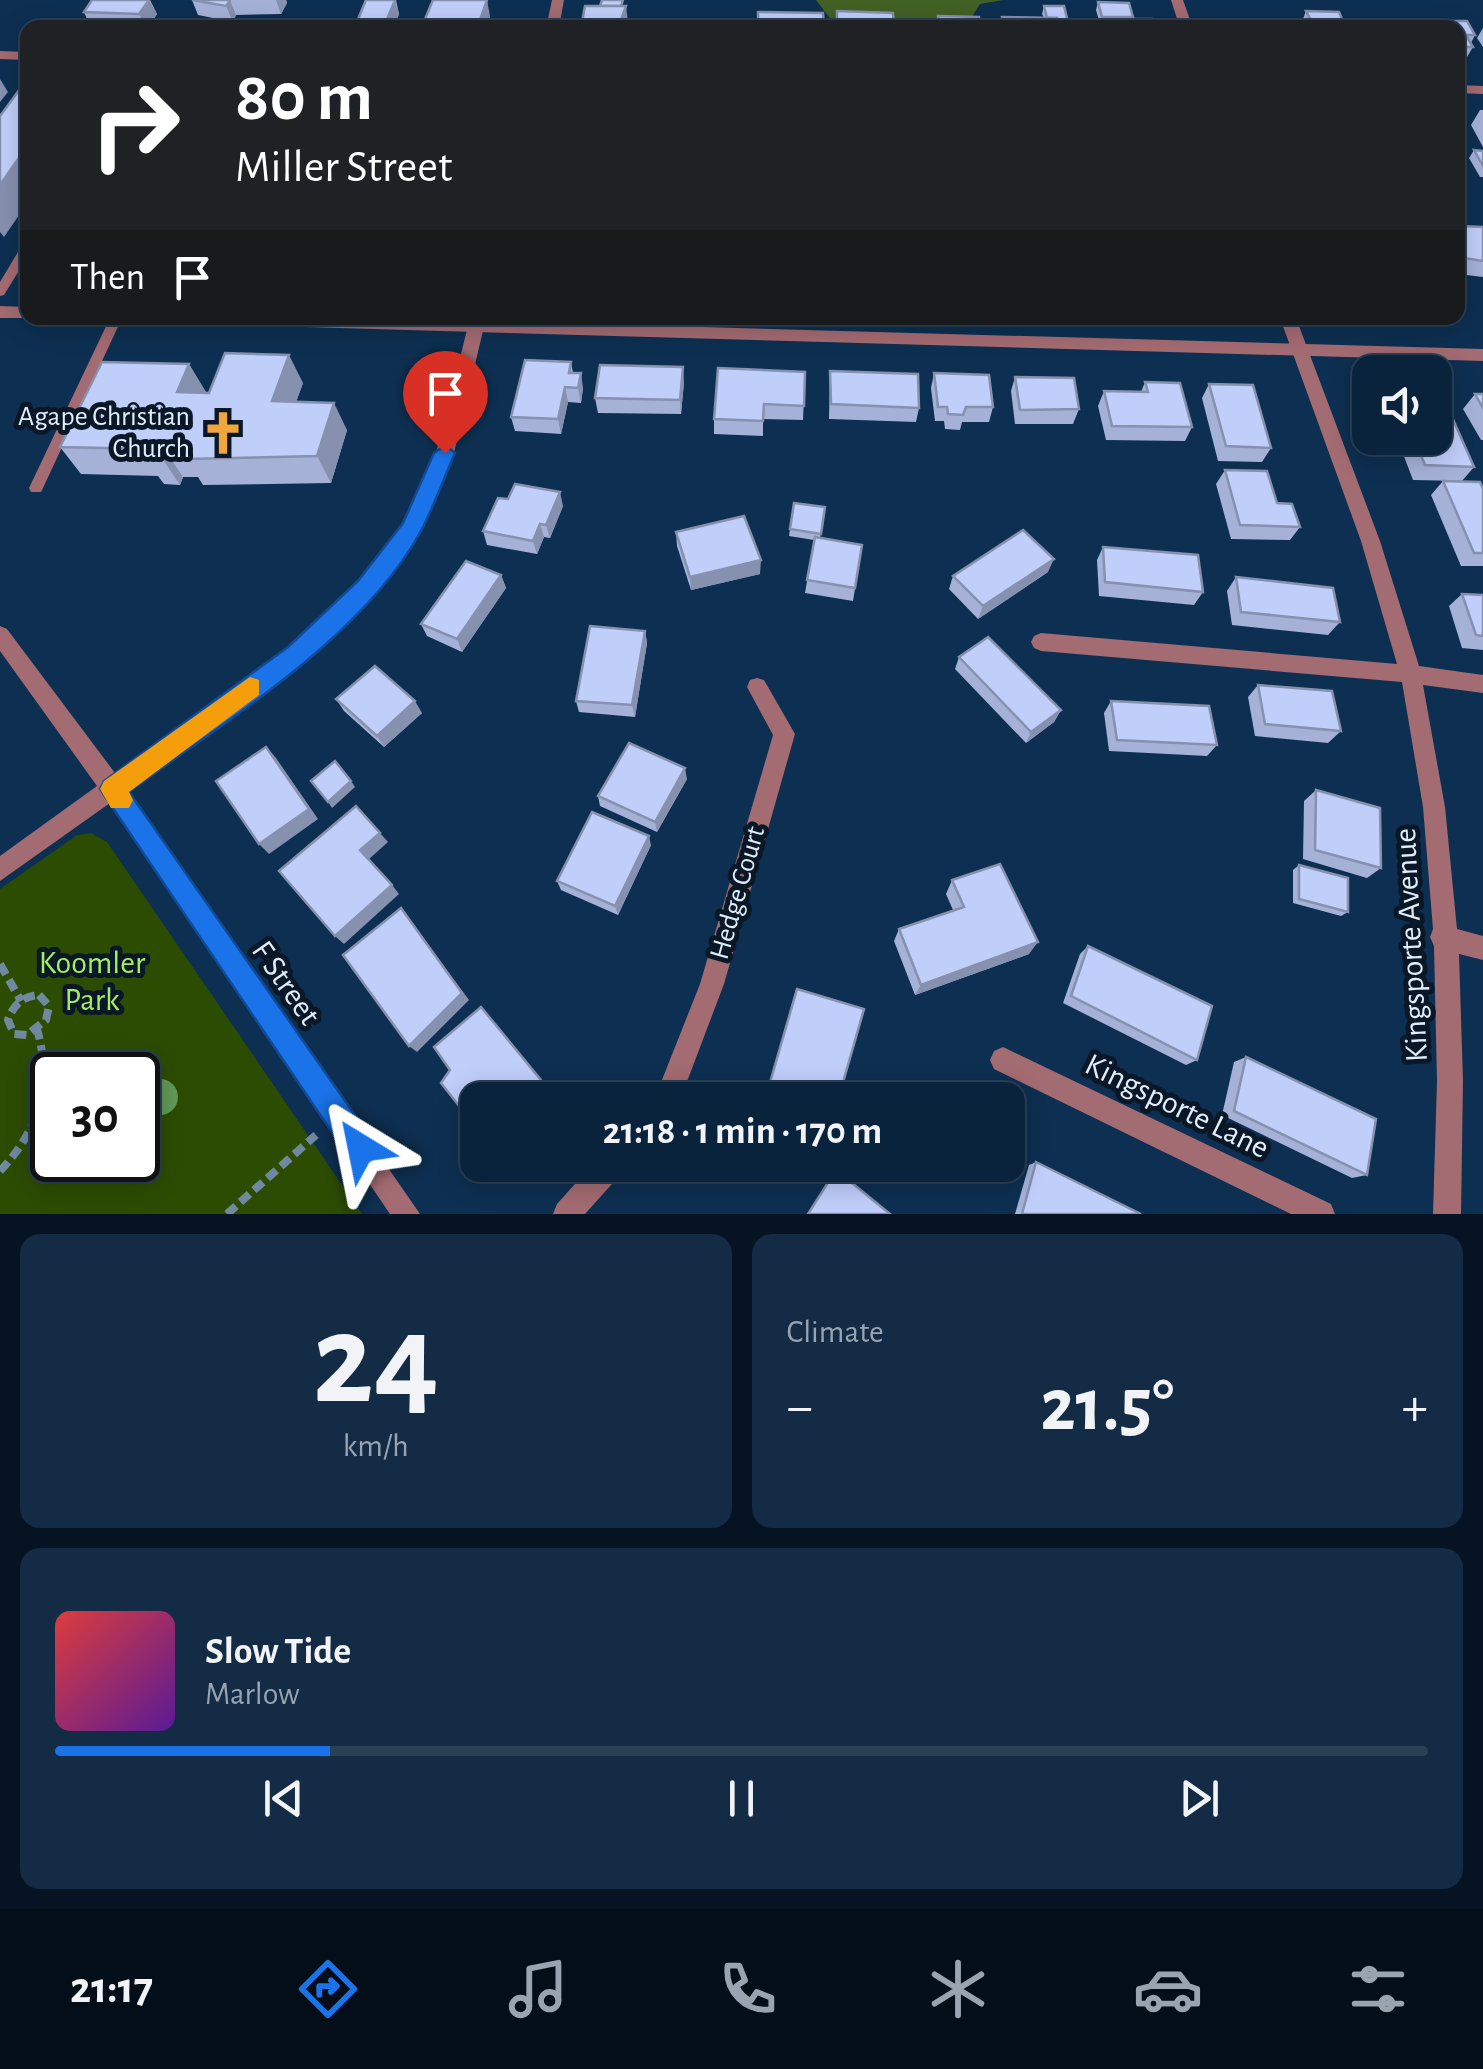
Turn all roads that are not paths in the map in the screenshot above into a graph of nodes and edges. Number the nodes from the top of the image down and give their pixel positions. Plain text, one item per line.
1 (20, 259) edge
2 (0, 292) edge
3 (113, 325) edge
4 (476, 325) edge
5 (572, 325) edge
6 (1290, 325) edge
7 (1298, 348) junction
8 (1483, 355) edge
9 (36, 488) dead end
10 (0, 635) edge
11 (1041, 642) dead end
12 (1410, 674) junction
13 (1483, 684) edge
14 (757, 687) dead end
15 (113, 789) junction
16 (0, 870) edge
17 (1442, 937) junction
18 (1483, 948) edge
19 (1003, 1060) dead end
20 (674, 1082) edge
21 (595, 1182) edge
22 (406, 1214) edge
23 (567, 1214) edge
24 (1321, 1214) edge
25 (1447, 1214) edge

1 - 2 lane
3 - 9 lane
4 - 15 street
5 - 7 street
6 - 7 street, Kingsporte Avenue
7 - 8 street
7 - 12 street, Kingsporte Avenue
10 - 15 street, F Street
11 - 12 street
12 - 13 street
12 - 17 street, Kingsporte Avenue
14 - 20 street, Hedge Court
15 - 16 street
15 - 22 street, F Street
17 - 18 street
17 - 25 street, Kingsporte Avenue
19 - 24 street, Kingsporte Lane
21 - 23 street

